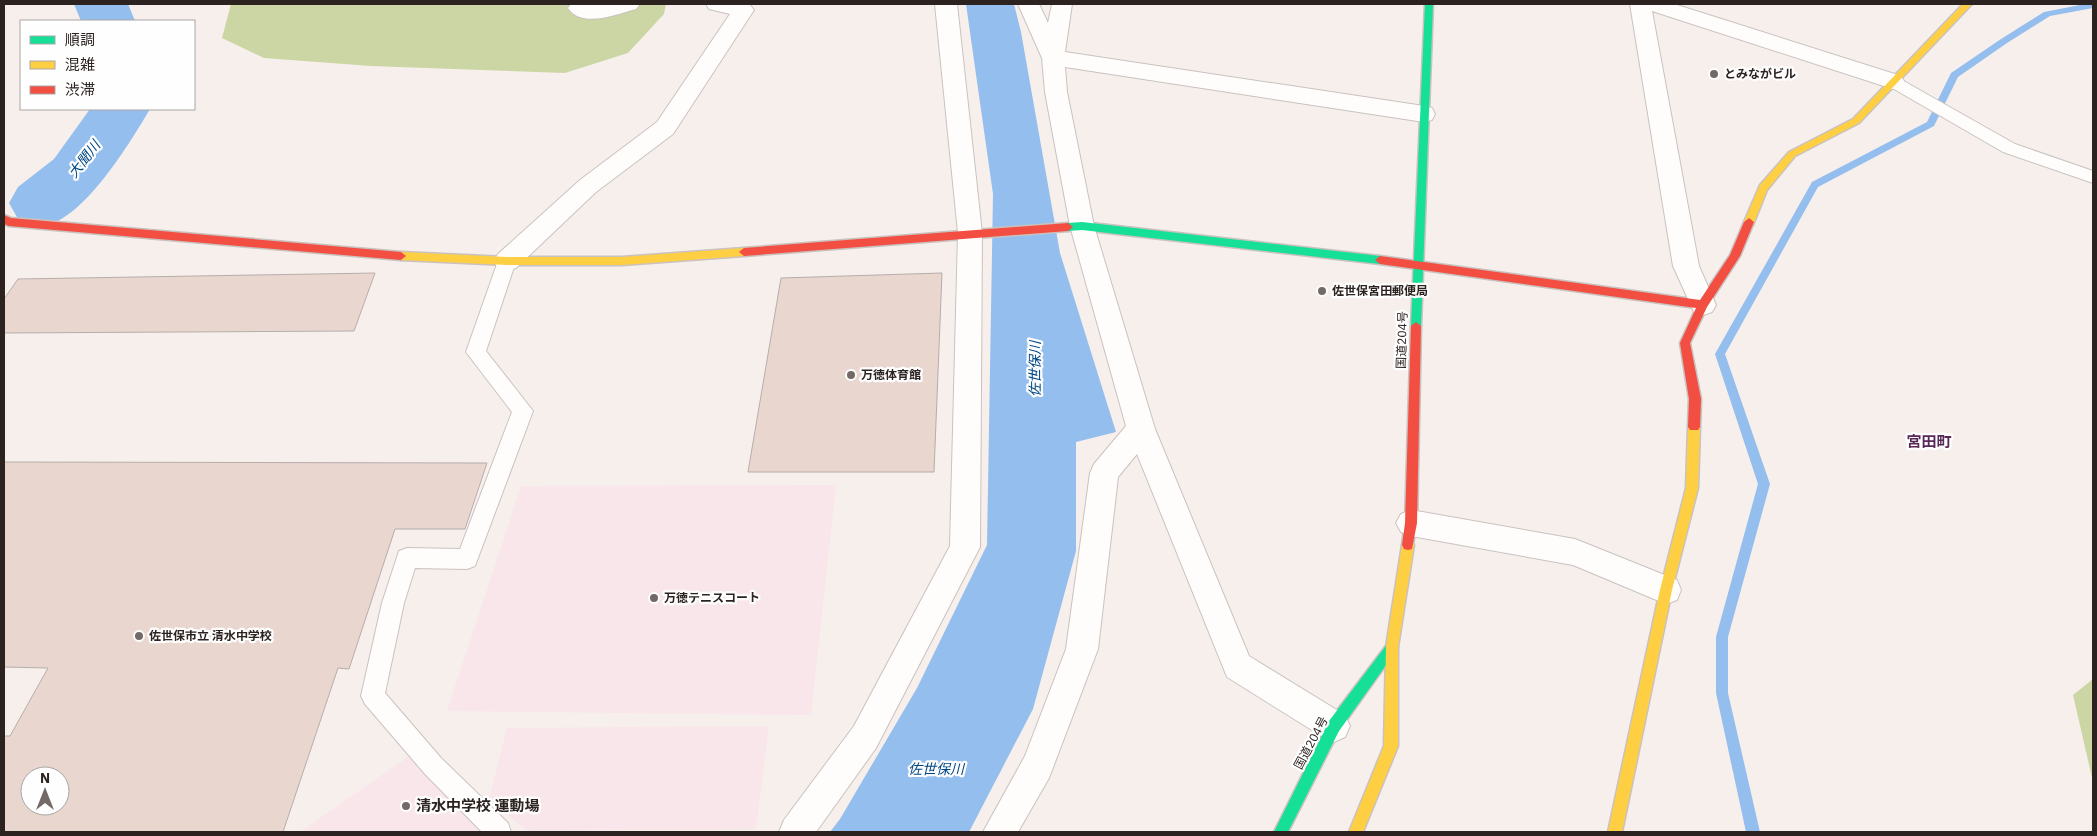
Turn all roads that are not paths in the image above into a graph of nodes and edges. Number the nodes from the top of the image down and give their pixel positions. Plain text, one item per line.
1 (587, 4) edge
2 (629, 4) edge
3 (716, 4) edge
4 (946, 4) edge
5 (1029, 4) edge
6 (1062, 4) edge
7 (1429, 4) edge
8 (1640, 4) edge
9 (1652, 4) edge
10 (1968, 4) edge
11 (1053, 58) junction
12 (1893, 81) junction
13 (1424, 114) junction
14 (2093, 177) edge
15 (4, 219) edge
16 (1082, 226) junction
17 (980, 232) junction
18 (507, 261) junction
19 (1418, 264) junction
20 (1703, 305) junction
21 (1141, 429) junction
22 (1411, 523) junction
23 (1666, 590) junction
24 (1392, 647) junction
25 (1334, 726) junction
26 (499, 832) edge
27 (796, 832) edge
28 (1000, 832) edge
29 (1281, 832) edge
30 (1356, 832) edge
31 (1615, 832) edge

1 - 2 street
3 - 18 street
4 - 17 street
5 - 11 street
6 - 11 street
7 - 13 main road, 国道204号
8 - 20 street
9 - 12 street
10 - 12 main road
11 - 13 street
11 - 16 street
12 - 14 lane
12 - 20 main road
13 - 19 main road, 国道204号
15 - 18 main road
16 - 17 main road
16 - 19 main road
16 - 21 street
17 - 18 main road
17 - 27 street
18 - 26 lane
19 - 20 main road
19 - 22 main road, 国道204号
20 - 23 main road
21 - 25 street
21 - 28 street
22 - 23 street
22 - 24 main road, 国道204号
23 - 31 main road
24 - 25 main road, 国道204号
24 - 30 main road, 国道204号
25 - 29 main road, 国道204号

